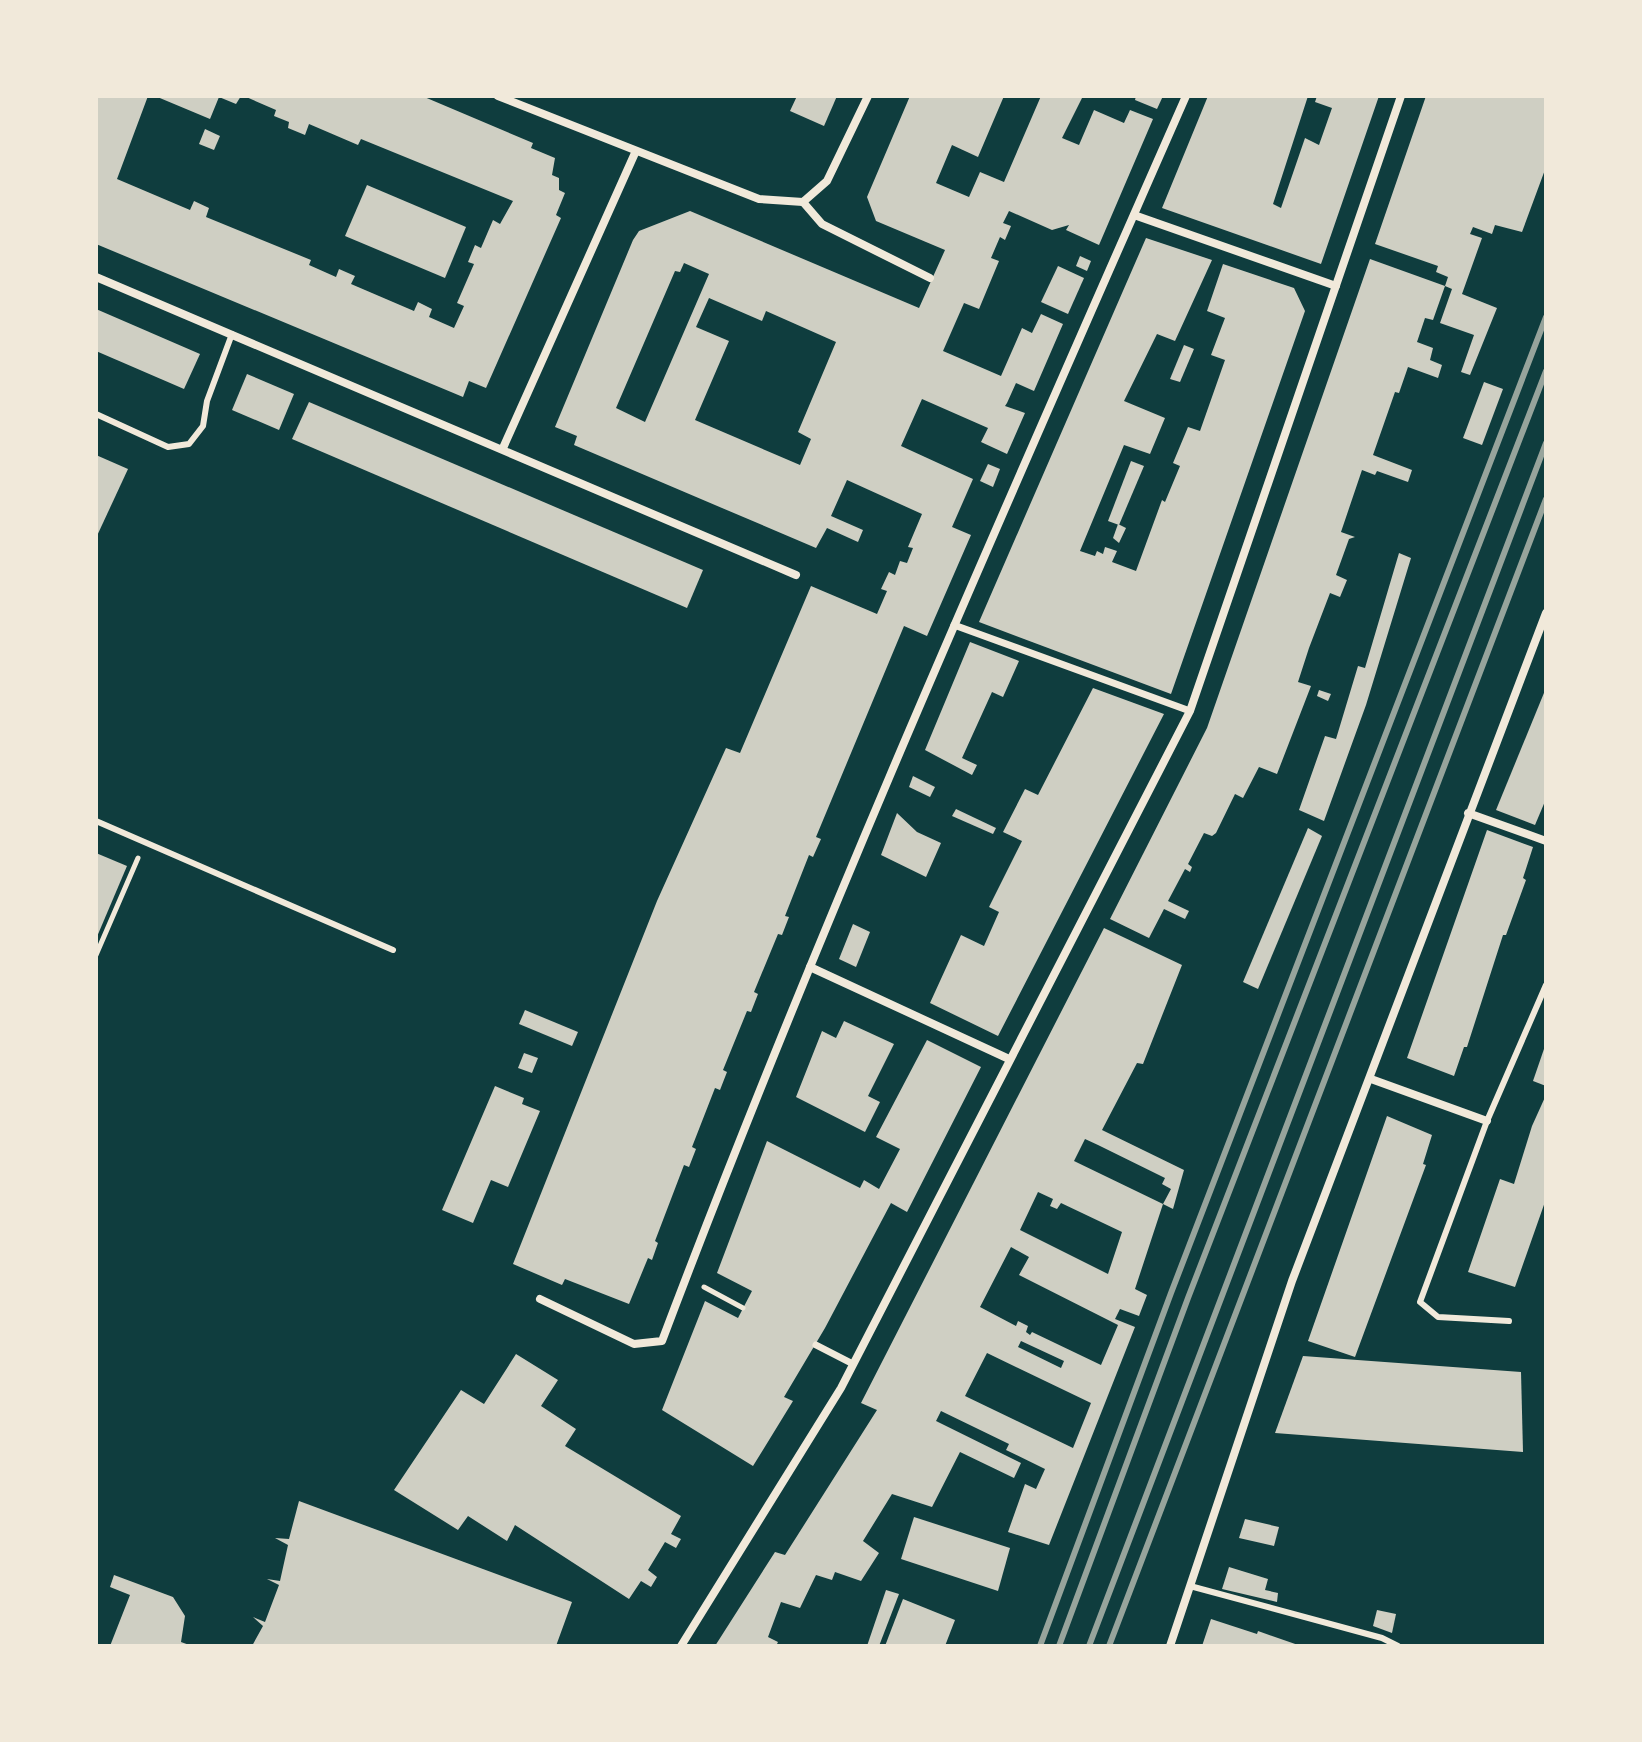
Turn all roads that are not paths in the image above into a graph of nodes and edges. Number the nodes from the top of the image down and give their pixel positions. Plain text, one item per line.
1 (498, 96) edge
2 (868, 96) edge
3 (1186, 96) edge
4 (1401, 96) edge
5 (635, 153) junction
6 (803, 202) junction
7 (1134, 215) junction
8 (96, 277) edge
9 (930, 278) dead end
10 (1336, 286) junction
11 (232, 334) junction
12 (96, 414) edge
13 (503, 448) junction
14 (796, 575) dead end
15 (1546, 613) edge
16 (954, 625) junction
17 (1190, 711) junction
18 (1468, 813) junction
19 (96, 821) edge
20 (1546, 841) edge
21 (393, 950) dead end
22 (810, 967) junction
23 (1546, 985) edge
24 (1009, 1059) junction
25 (1371, 1079) junction
26 (1487, 1121) junction
27 (540, 1299) dead end
28 (1509, 1321) dead end
29 (816, 1345) dead end
30 (853, 1364) junction
31 (1190, 1586) junction
32 (681, 1646) edge
33 (1170, 1646) edge
34 (1398, 1646) edge

1 - 5 street
2 - 6 street
3 - 7 street
4 - 10 street
5 - 6 street
5 - 13 street
6 - 9 street
7 - 10 street
7 - 16 street
8 - 11 street
10 - 17 street
11 - 12 lane
11 - 13 street
13 - 14 street
15 - 18 street
16 - 17 street
16 - 22 street
17 - 24 street
18 - 20 street
18 - 25 street
19 - 21 lane
22 - 24 street
22 - 27 street
23 - 26 lane
24 - 30 street
25 - 26 street
25 - 31 street
26 - 28 lane
29 - 30 street
30 - 32 street
31 - 33 street
31 - 34 lane

